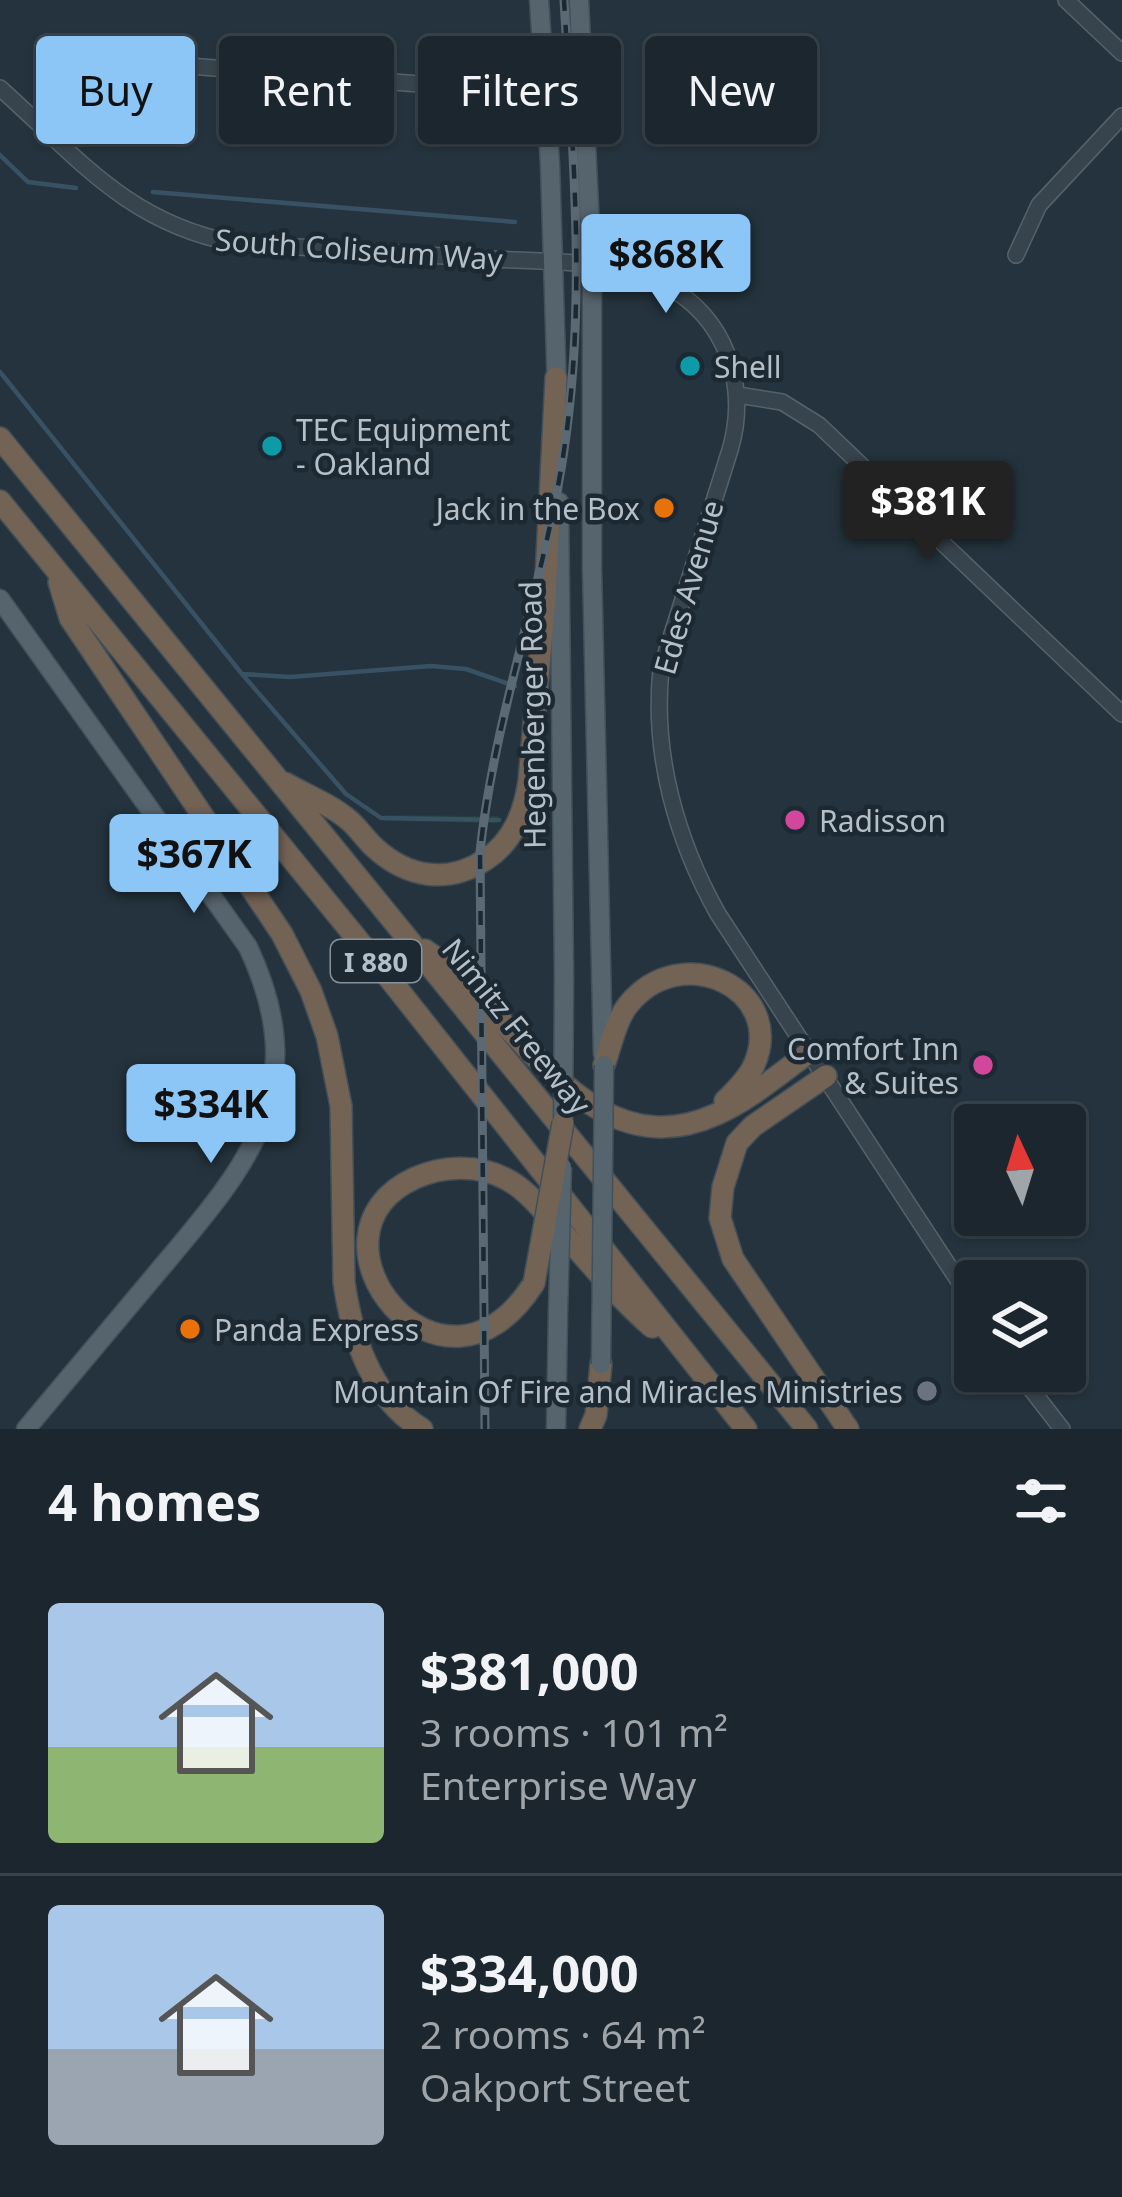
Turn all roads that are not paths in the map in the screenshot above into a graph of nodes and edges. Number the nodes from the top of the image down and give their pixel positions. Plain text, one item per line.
1 (539, 0) edge
2 (579, 0) edge
3 (1066, 0) edge
4 (542, 36) edge
5 (581, 36) edge
6 (1122, 53) edge
7 (195, 67) edge
8 (418, 85) edge
9 (0, 88) edge
10 (1122, 116) edge
11 (549, 144) edge
12 (587, 144) edge
13 (1016, 255) dead end
14 (554, 262) junction
15 (592, 267) junction
16 (556, 378) junction
17 (738, 395) junction
18 (0, 438) edge
19 (0, 501) edge
20 (55, 570) junction
21 (0, 599) edge
22 (1122, 714) edge
23 (274, 777) junction
24 (404, 935) junction
25 (810, 1052) junction
26 (604, 1065) junction
27 (826, 1076) junction
28 (563, 1123) junction
29 (689, 1124) junction
30 (954, 1274) edge
31 (689, 1359) junction
32 (601, 1364) junction
33 (1033, 1392) edge
34 (26, 1429) edge
35 (422, 1429) edge
36 (556, 1429) edge
37 (590, 1429) edge
38 (600, 1429) edge
39 (746, 1429) edge
40 (807, 1429) edge
41 (848, 1429) edge
42 (1062, 1429) edge

1 - 4 main road, Hegenberger Road
2 - 5 main road, Hegenberger Road
3 - 6 street
7 - 8 street
9 - 14 street, South Coliseum Way
10 - 13 street
11 - 14 main road, Hegenberger Road
12 - 15 main road, Hegenberger Road
14 - 15 street, Edes Avenue
14 - 16 main road, Hegenberger Road
15 - 17 street, Edes Avenue
15 - 26 main road, Hegenberger Road
16 - 23 highway
16 - 28 main road, Hegenberger Road, bridge
17 - 22 street
17 - 25 street, Edes Avenue
18 - 23 highway, Nimitz Freeway / I 880
19 - 20 highway, I 880
20 - 31 highway, I 880
20 - 35 highway
21 - 34 main road
23 - 24 highway, Nimitz Freeway / I 880
24 - 29 highway
24 - 40 highway, Nimitz Freeway / I 880
25 - 27 street, Edes Avenue
25 - 29 highway
26 - 29 highway
26 - 32 main road, Hegenberger Road, bridge
27 - 30 street, Edes Avenue
27 - 41 highway
28 - 31 highway, bridge
28 - 36 main road, Hegenberger Road, bridge
31 - 39 highway, I 880
32 - 37 highway
32 - 38 main road, Hegenberger Road
33 - 42 street

